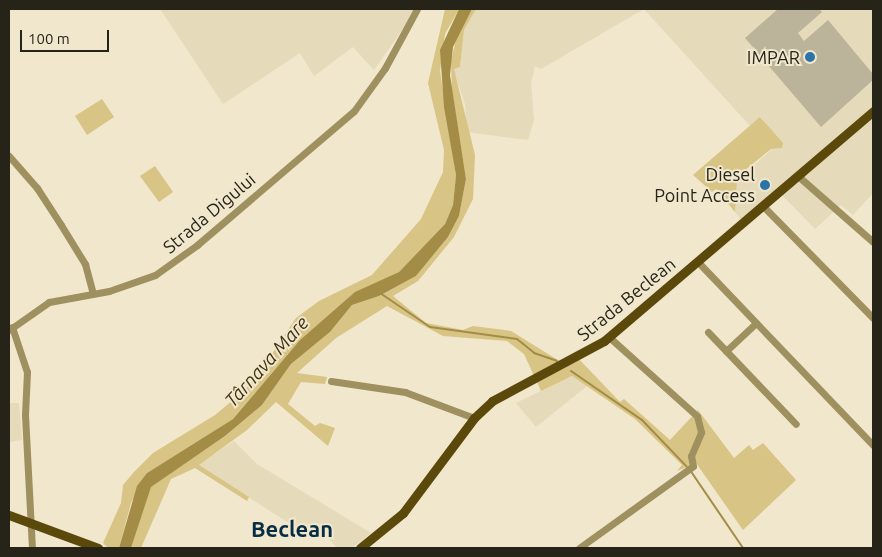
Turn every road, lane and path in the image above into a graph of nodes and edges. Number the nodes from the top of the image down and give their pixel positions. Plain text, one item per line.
1 (417, 9) edge
2 (873, 111) edge
3 (9, 156) edge
4 (798, 176) junction
5 (763, 206) junction
6 (873, 242) edge
7 (698, 262) junction
8 (93, 293) junction
9 (873, 318) edge
10 (756, 323) junction
11 (10, 328) edge
12 (708, 332) dead end
13 (609, 337) junction
14 (726, 352) junction
15 (330, 381) dead end
16 (474, 418) junction
17 (796, 424) dead end
18 (873, 445) edge
19 (9, 515) edge
20 (31, 526) junction
21 (32, 548) edge
22 (98, 548) edge
23 (360, 548) edge
24 (578, 548) edge

1 - 8 street, Strada Digului
2 - 4 main road, Strada Beclean
3 - 8 street
4 - 5 main road, Strada Beclean
4 - 6 street
5 - 7 main road, Strada Beclean
5 - 9 street
7 - 10 street
7 - 13 main road, Strada Beclean
8 - 11 street, Strada Digului
10 - 14 street
10 - 18 street
11 - 20 street
12 - 14 street
13 - 16 main road, Strada Beclean
13 - 24 street
14 - 17 street
15 - 16 street
16 - 23 main road, Strada Beclean
19 - 20 main road
20 - 21 street
20 - 22 main road

